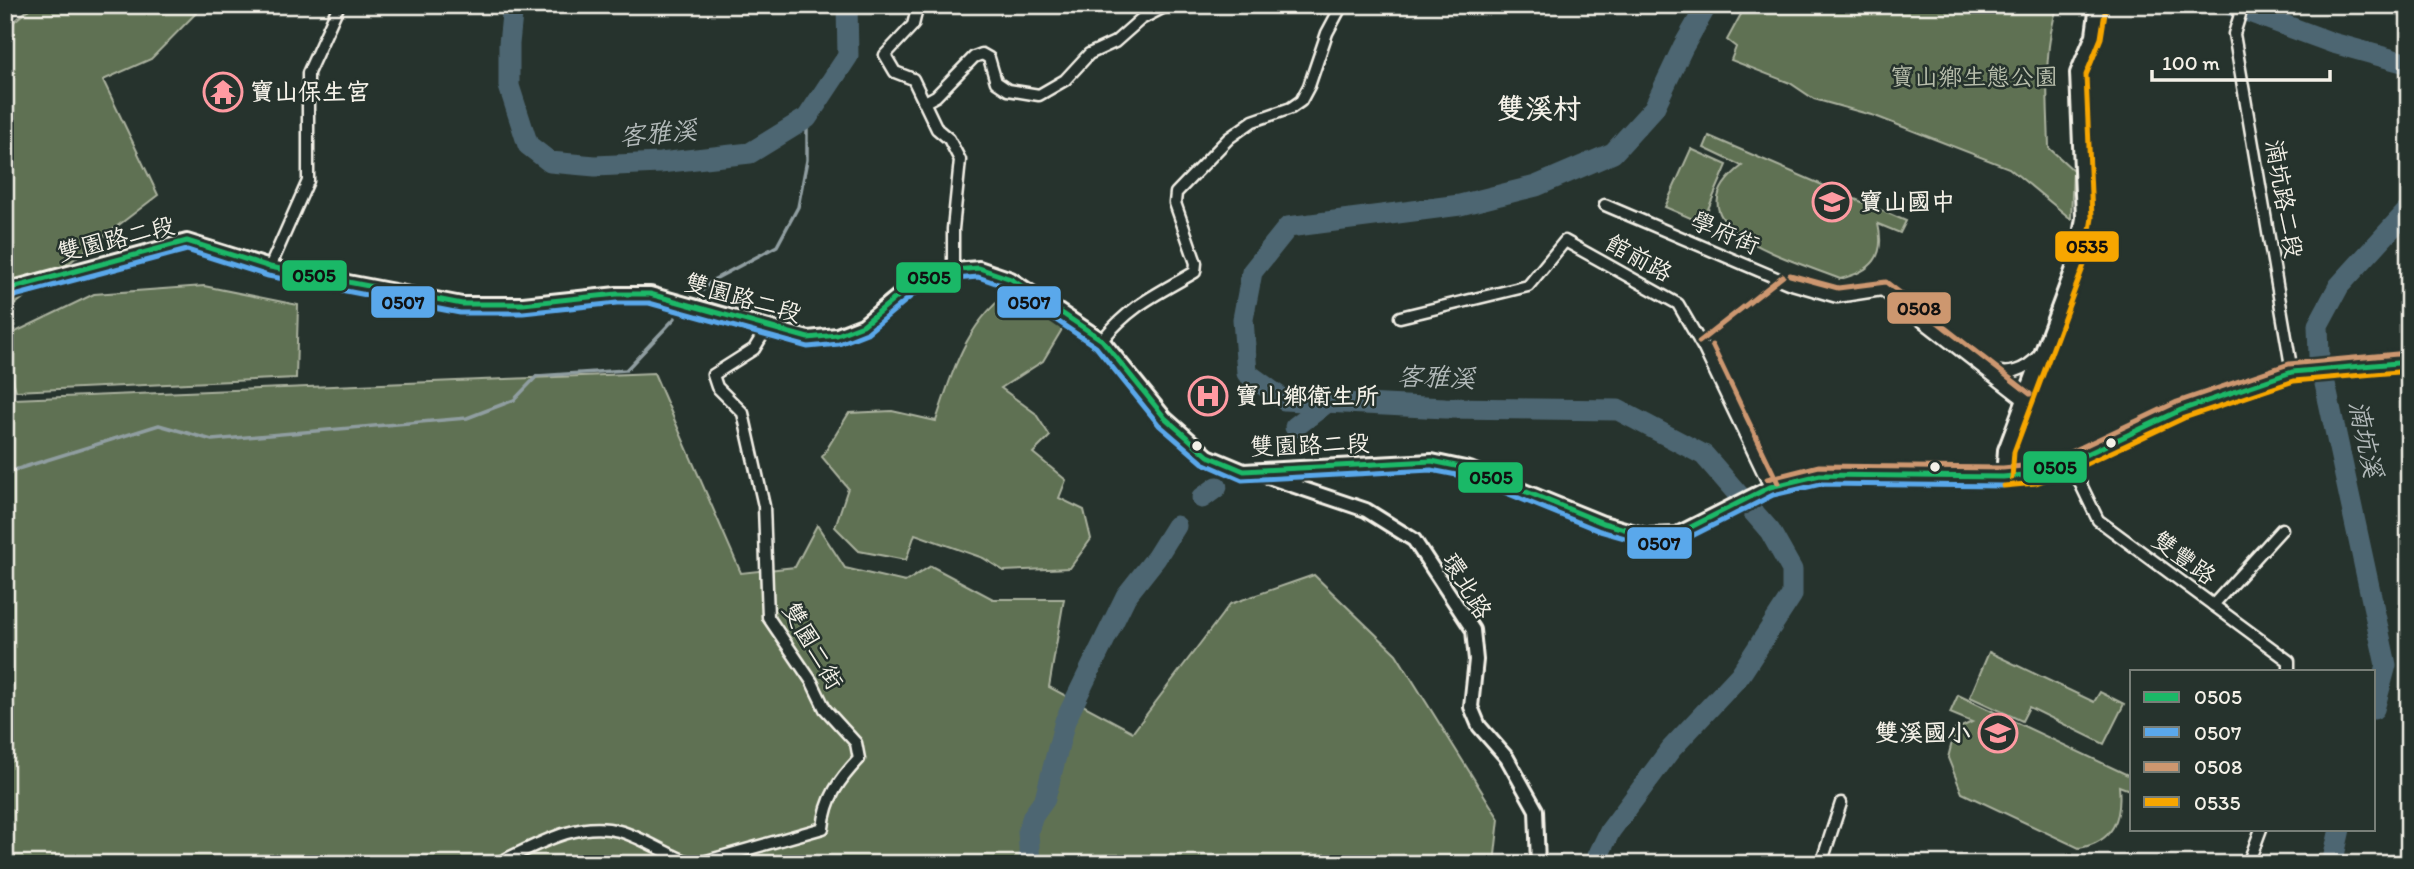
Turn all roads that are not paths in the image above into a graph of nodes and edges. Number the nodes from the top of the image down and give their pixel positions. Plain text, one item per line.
1 (339, 5) edge
2 (918, 5) edge
3 (1168, 5) edge
4 (1342, 5) edge
5 (2096, 5) edge
6 (2244, 5) edge
7 (925, 102) junction
8 (1605, 205) dead end
9 (270, 267) junction
10 (953, 268) junction
11 (5, 289) edge
12 (1400, 317) dead end
13 (768, 326) junction
14 (1102, 340) junction
15 (2044, 349) junction
16 (1974, 361) junction
17 (2409, 362) edge
18 (2292, 372) junction
19 (2025, 401) junction
20 (2070, 462) junction
21 (1244, 471) junction
22 (2003, 477) junction
23 (1770, 487) junction
24 (2282, 529) dead end
25 (2213, 605) junction
26 (2289, 670) edge
27 (1841, 803) dead end
28 (2261, 830) edge
29 (496, 864) edge
30 (695, 864) edge
31 (1538, 864) edge
32 (1821, 864) edge
33 (2248, 864) edge

1 - 9 street
2 - 7 street
3 - 7 street
4 - 14 street
5 - 15 street
6 - 18 street, 湳坑路二段
7 - 10 street
8 - 16 street, 學府街
9 - 11 street, 雙園路二段
9 - 13 street, 雙園路二段
10 - 13 street, 雙園路二段
10 - 14 street, 雙園路二段
12 - 23 street, 館前路
13 - 30 street, 雙園二街
14 - 21 street, 雙園路二段
15 - 16 street, 學府街
15 - 19 street
16 - 19 street, 學府街
17 - 18 street
18 - 20 street
19 - 22 street
20 - 22 street
20 - 25 street, 雙豐路
21 - 23 street, 雙園路二段
21 - 31 street, 環北路
22 - 23 street
24 - 25 street
25 - 26 street, 雙豐路
27 - 32 street
28 - 33 street
29 - 30 street, 雙園二街

